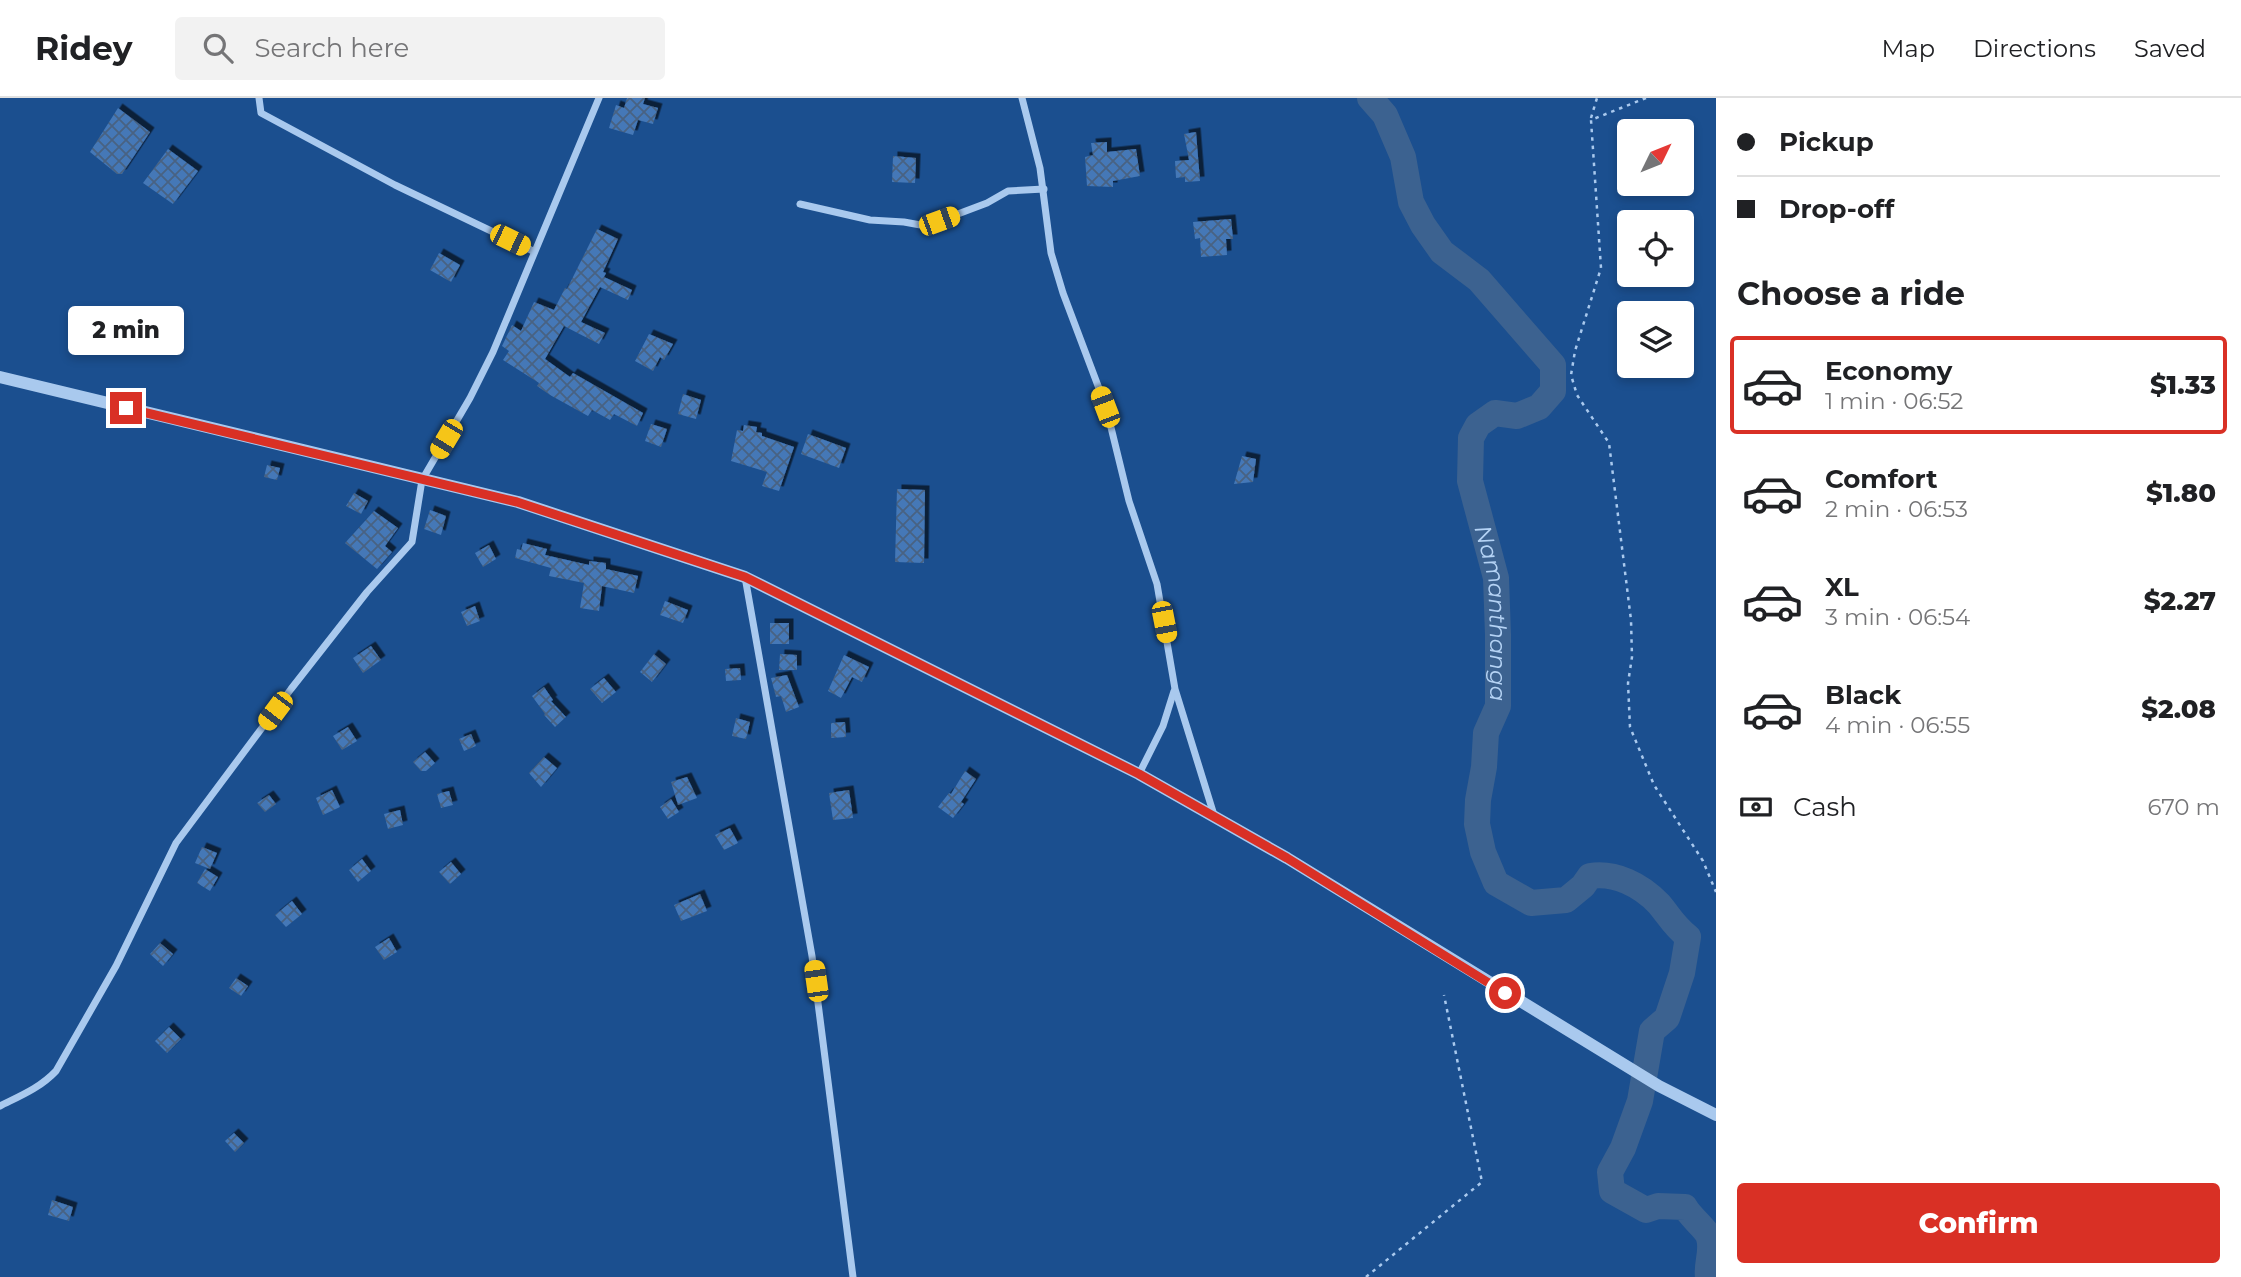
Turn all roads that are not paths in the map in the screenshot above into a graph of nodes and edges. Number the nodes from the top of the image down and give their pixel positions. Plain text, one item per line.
1 (259, 98) edge
2 (599, 98) edge
3 (1022, 98) edge
4 (1044, 190) junction
5 (800, 204) dead end
6 (533, 251) junction
7 (0, 377) edge
8 (422, 480) junction
9 (745, 577) junction
10 (1175, 689) junction
11 (1139, 774) junction
12 (1214, 816) junction
13 (0, 1106) edge
14 (1716, 1115) edge
15 (853, 1277) edge

1 - 6 street
2 - 6 street
3 - 4 street
4 - 5 street
4 - 10 street
6 - 8 street
7 - 8 street
8 - 9 street
8 - 13 street
9 - 11 street
9 - 15 street
10 - 11 street
10 - 12 street
11 - 12 street
12 - 14 street

